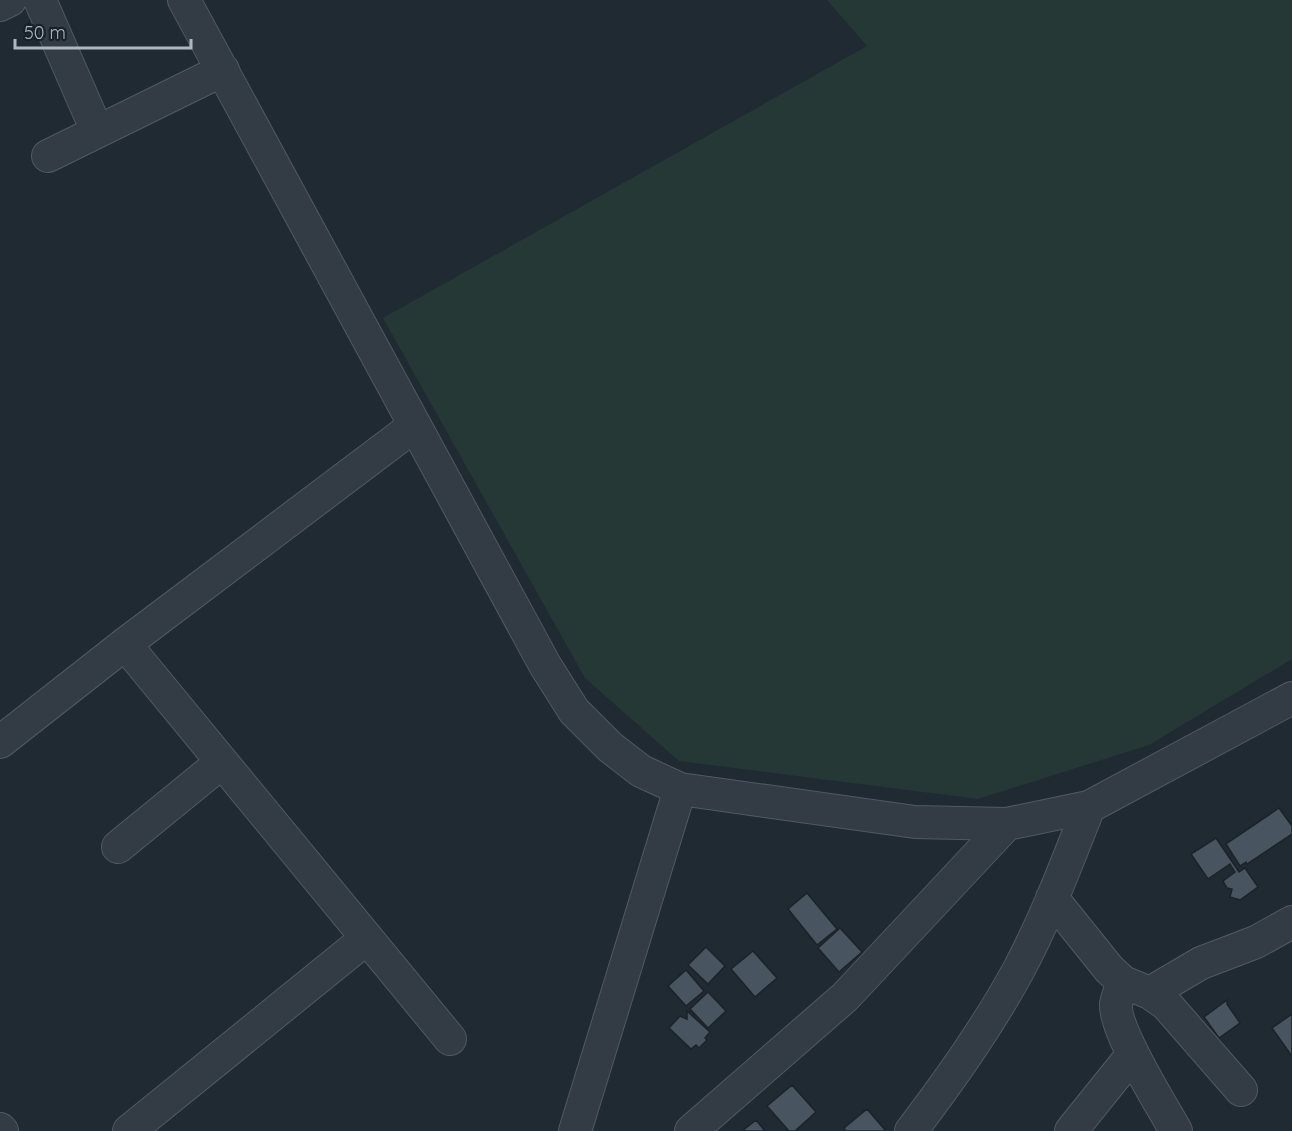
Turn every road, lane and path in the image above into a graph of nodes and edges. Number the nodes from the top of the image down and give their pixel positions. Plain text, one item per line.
1 (10, 0) edge
2 (40, 0) edge
3 (184, 0) edge
4 (0, 5) edge
5 (223, 70) junction
6 (97, 131) junction
7 (48, 156) dead end
8 (414, 426) junction
9 (125, 644) junction
10 (1292, 698) edge
11 (0, 742) edge
12 (222, 762) junction
13 (680, 789) junction
14 (1089, 807) junction
15 (1007, 824) junction
16 (118, 847) dead end
17 (1052, 898) junction
18 (1292, 922) edge
19 (367, 938) junction
20 (1136, 988) junction
21 (450, 1039) dead end
22 (1133, 1054) junction
23 (1241, 1090) dead end
24 (129, 1131) edge
25 (575, 1131) edge
26 (691, 1131) edge
27 (911, 1131) edge
28 (1071, 1131) edge
29 (1176, 1131) edge

1 - 4 street
2 - 6 street
3 - 5 street
5 - 6 street
5 - 8 street
6 - 7 street
8 - 9 street
8 - 13 street
9 - 11 street
9 - 12 street
10 - 14 street
12 - 16 street
12 - 19 street
13 - 15 street
13 - 25 street
14 - 15 street
14 - 17 street
15 - 26 street
17 - 20 street
17 - 27 street
18 - 20 street
19 - 21 street
19 - 24 street
20 - 22 street
20 - 23 street
22 - 28 street
22 - 29 street

